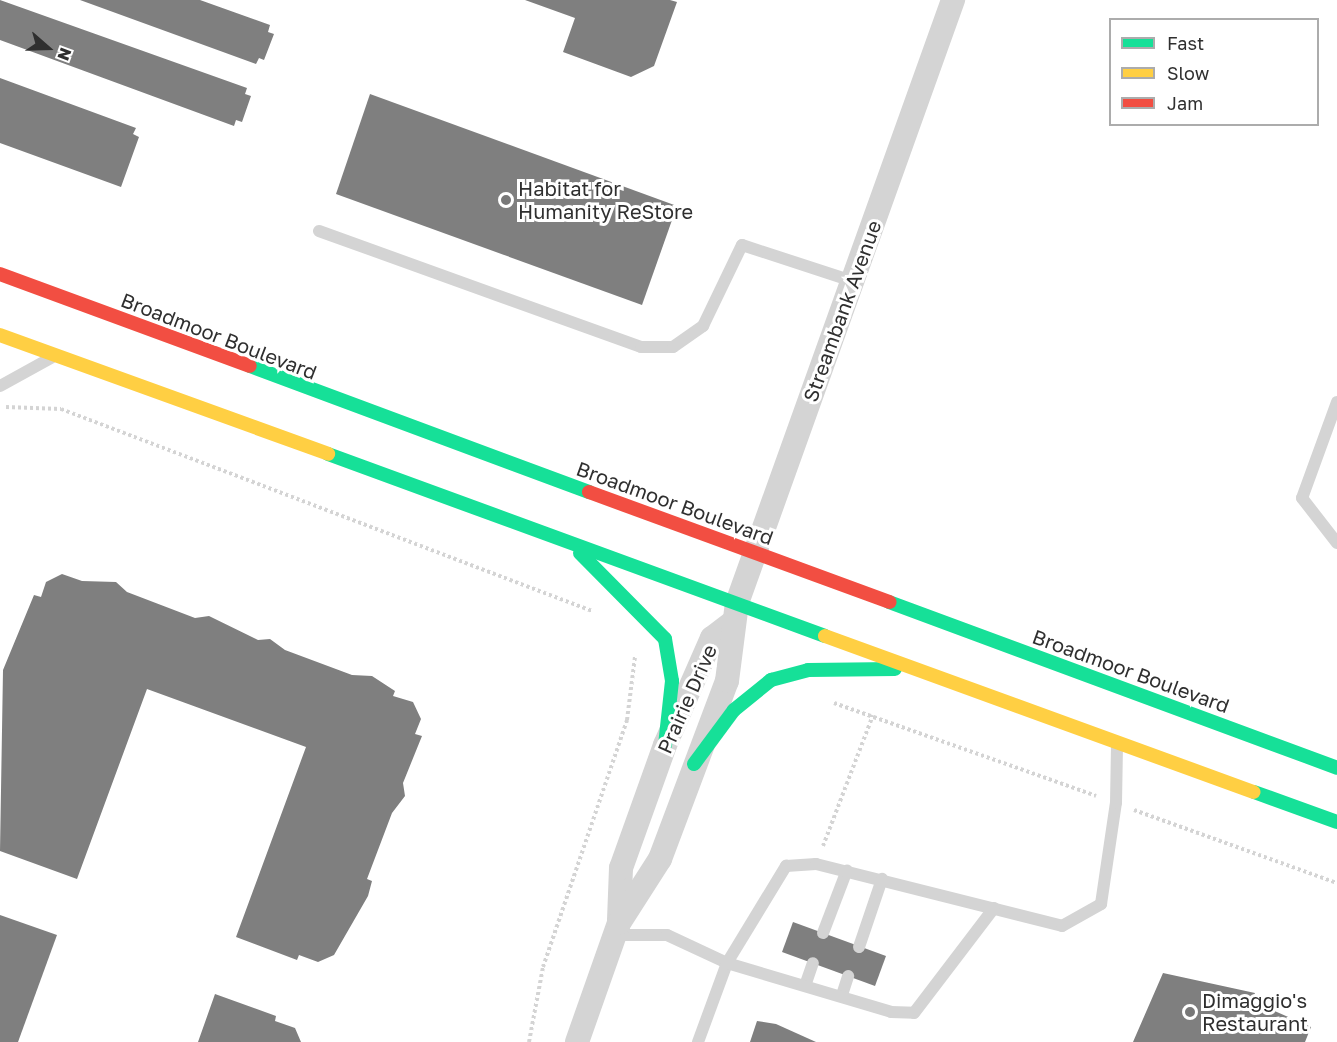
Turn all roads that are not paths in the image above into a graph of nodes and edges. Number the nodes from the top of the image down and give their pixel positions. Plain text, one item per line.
1 (953, 0) edge
2 (319, 231) dead end
3 (0, 274) edge
4 (852, 280) junction
5 (0, 335) edge
6 (56, 355) junction
7 (0, 386) edge
8 (1337, 402) edge
9 (1337, 543) edge
10 (570, 544) junction
11 (756, 552) junction
12 (735, 613) junction
13 (916, 668) junction
14 (1117, 743) junction
15 (665, 745) junction
16 (694, 764) junction
17 (1337, 768) edge
18 (1337, 822) edge
19 (847, 870) junction
20 (882, 879) junction
21 (994, 908) junction
22 (617, 929) junction
23 (823, 933) dead end
24 (860, 946) dead end
25 (727, 963) junction
26 (813, 963) dead end
27 (848, 976) dead end
28 (806, 983) junction
29 (842, 996) junction
30 (577, 1042) edge
31 (698, 1042) edge

1 - 4 street, Streambank Avenue
2 - 4 lane
3 - 11 main road, Broadmoor Boulevard
4 - 11 street, Streambank Avenue
5 - 6 main road
6 - 7 lane
6 - 10 main road
8 - 9 lane
10 - 12 main road
10 - 15 main road
11 - 12 street, Streambank Avenue
11 - 17 main road, Broadmoor Boulevard
12 - 13 main road
12 - 15 street, Prairie Drive
12 - 16 street, Prairie Drive
13 - 14 main road
13 - 16 main road
14 - 18 main road
14 - 21 lane
15 - 22 street, Prairie Drive
16 - 22 street, Prairie Drive
19 - 20 lane
19 - 23 lane
19 - 25 lane
20 - 21 lane
20 - 24 lane
21 - 29 lane
22 - 25 lane
22 - 30 street, Prairie Drive
25 - 28 lane
25 - 31 lane
26 - 28 lane
27 - 29 lane
28 - 29 lane

